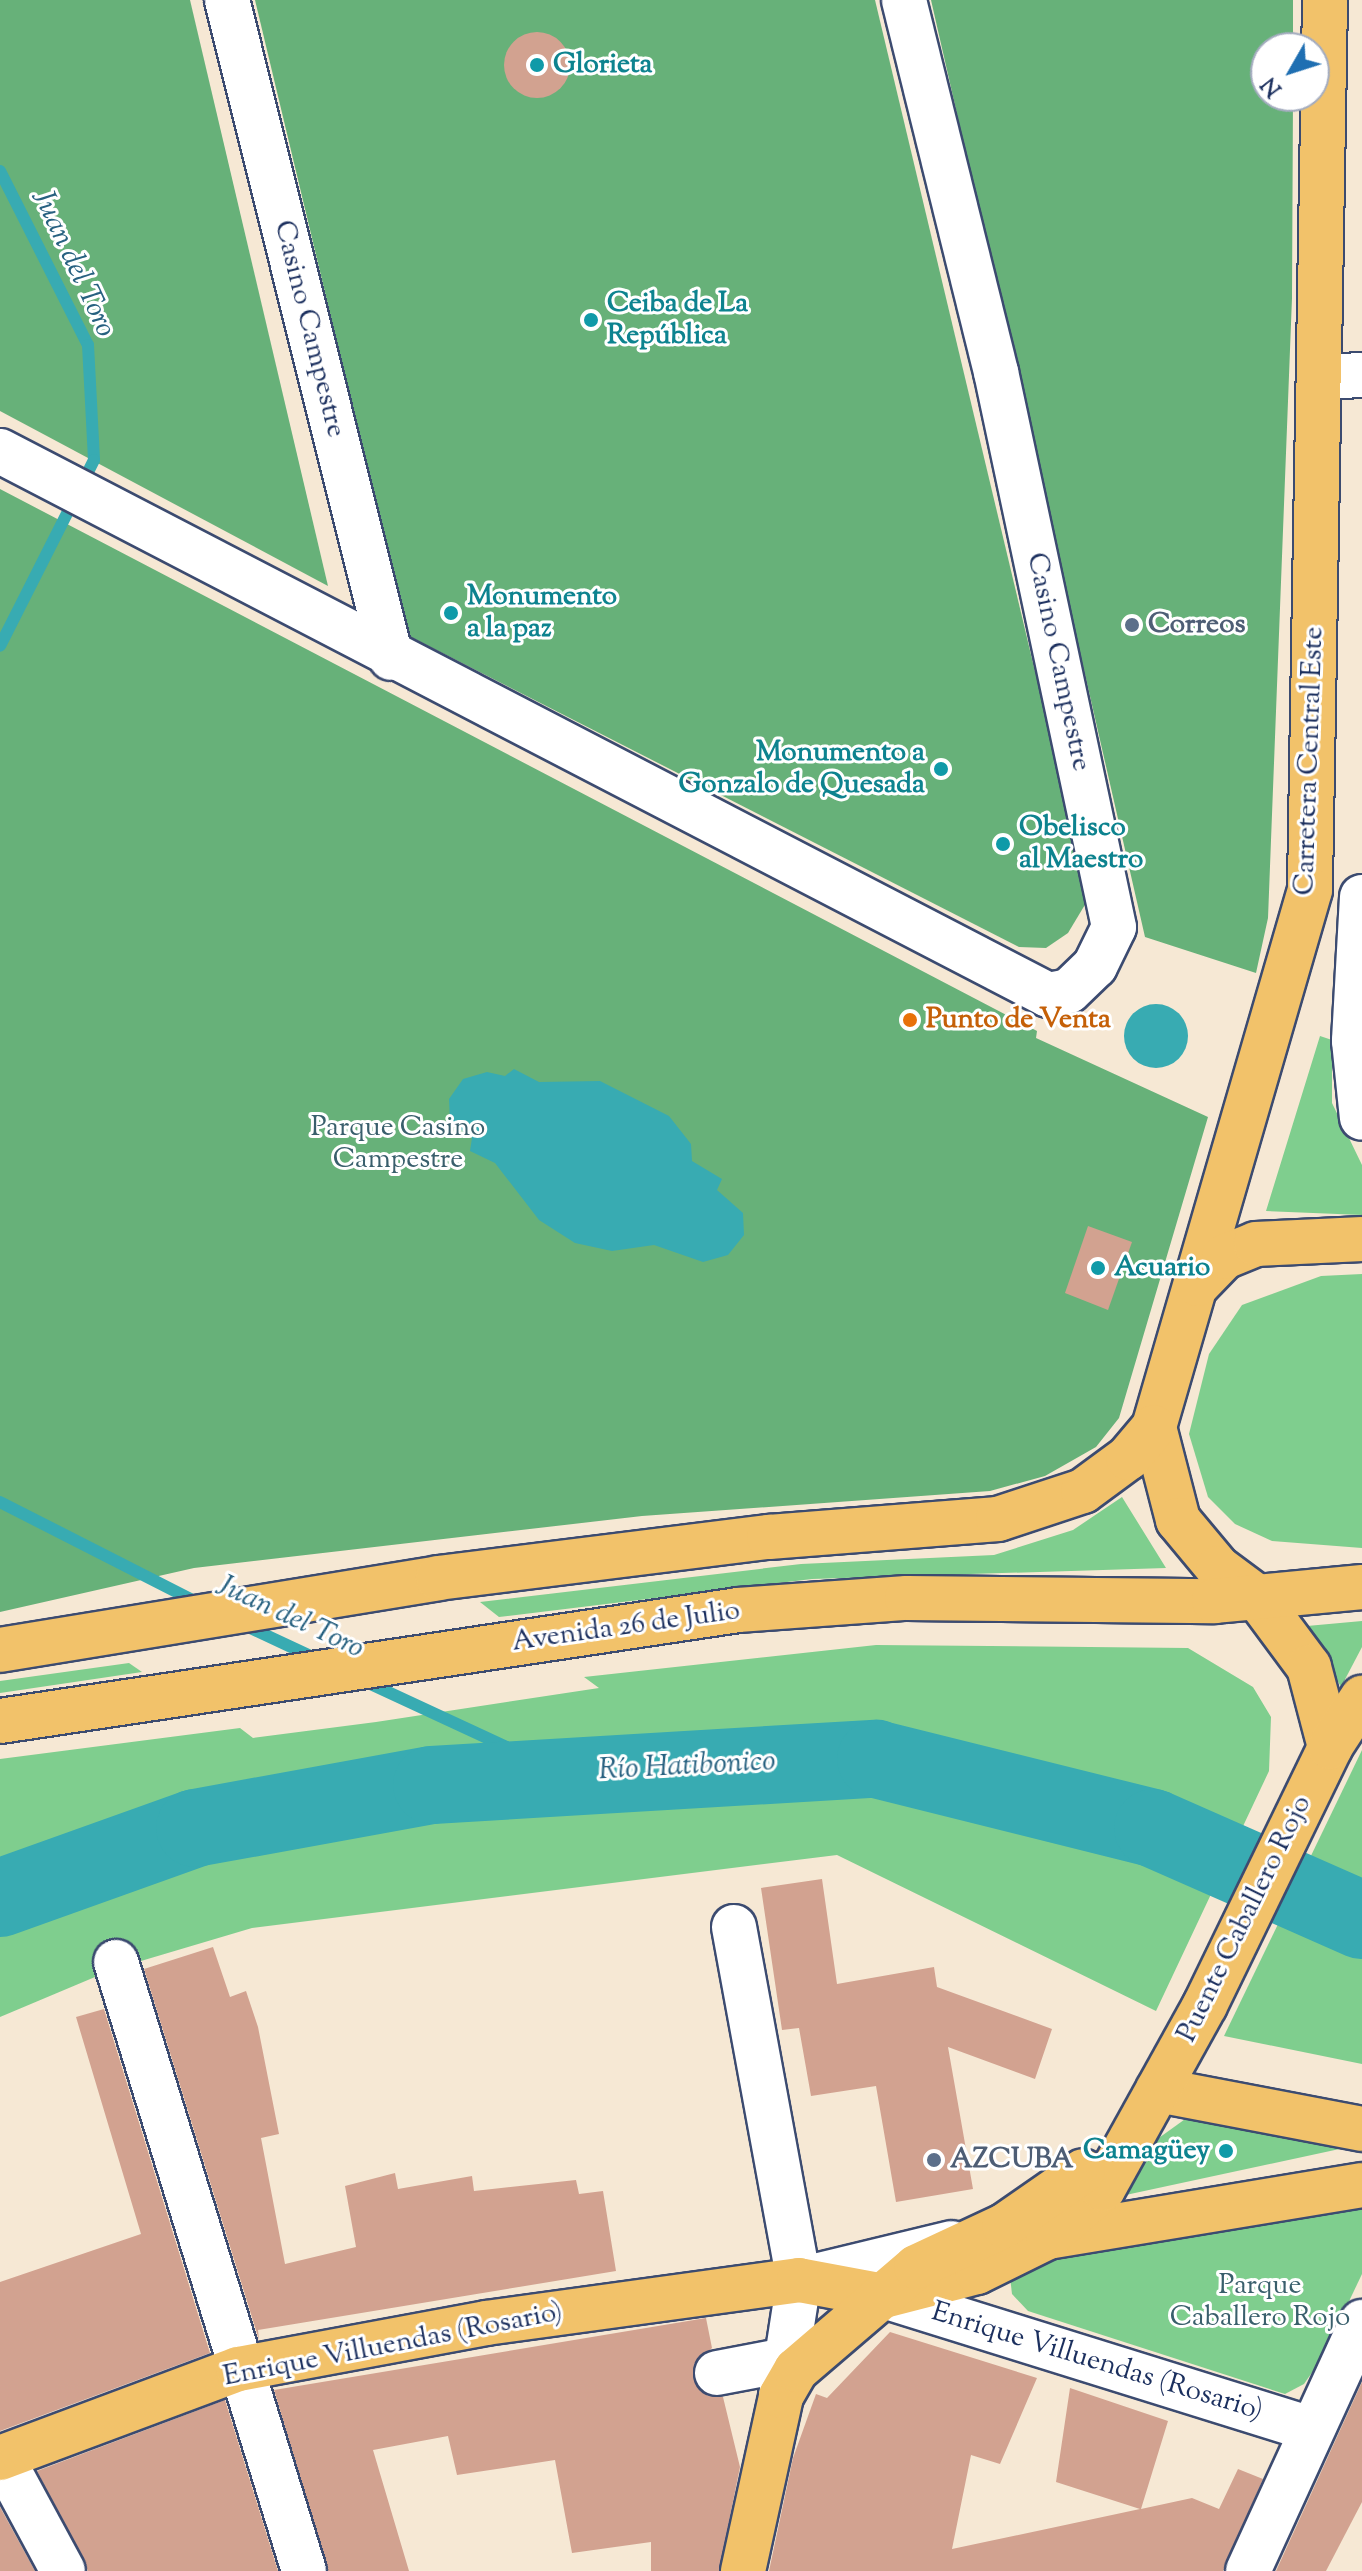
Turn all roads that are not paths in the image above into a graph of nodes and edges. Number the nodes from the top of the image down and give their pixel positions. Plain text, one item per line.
1 (227, 0) edge
2 (904, 0) edge
3 (1325, 0) edge
4 (1342, 376) edge
5 (16, 459) edge
6 (391, 658) junction
7 (1362, 897) edge
8 (1362, 1118) edge
9 (1362, 1239) edge
10 (1198, 1284) junction
11 (1154, 1427) junction
12 (1362, 1587) edge
13 (1257, 1597) junction
14 (0, 1650) edge
15 (1362, 1698) edge
16 (0, 1721) edge
17 (1330, 1747) junction
18 (734, 1927) dead end
19 (116, 1962) dead end
20 (1158, 2090) junction
21 (1362, 2129) edge
22 (1362, 2185) edge
23 (1048, 2237) junction
24 (958, 2242) junction
25 (799, 2280) junction
26 (884, 2296) junction
27 (1362, 2322) edge
28 (238, 2369) junction
29 (793, 2370) junction
30 (717, 2373) dead end
31 (1310, 2429) junction
32 (1, 2458) edge
33 (63, 2571) edge
34 (304, 2571) edge
35 (743, 2571) edge
36 (1248, 2571) edge

1 - 6 street, Casino Campestre
2 - 6 street, Casino Campestre
3 - 4 main road, Carretera Central Este
4 - 10 main road, Carretera Central Este
5 - 6 street, Casino Campestre
7 - 8 street
9 - 10 main road
10 - 11 main road, Carretera Central Este
11 - 13 main road
11 - 14 main road
12 - 13 main road
13 - 16 main road, Avenida 26 de Julio
13 - 17 main road
15 - 17 main road, Puente Caballero Rojo
17 - 20 main road, Puente Caballero Rojo
18 - 25 street
19 - 28 street
20 - 21 main road
20 - 23 main road, Enrique Villuendas (Rosario)
20 - 24 main road, Enrique Villuendas (Rosario)
22 - 23 main road, Enrique Villuendas (Rosario)
23 - 26 main road, Enrique Villuendas (Rosario)
24 - 25 street, Enrique Villuendas (Rosario)
24 - 26 main road
25 - 26 main road, Enrique Villuendas (Rosario)
25 - 28 main road, Enrique Villuendas (Rosario)
25 - 29 street
26 - 29 main road
26 - 31 street, Enrique Villuendas (Rosario)
27 - 31 street
28 - 32 main road, Enrique Villuendas (Rosario)
28 - 34 street
29 - 30 street
29 - 35 main road
31 - 36 street
32 - 33 street

